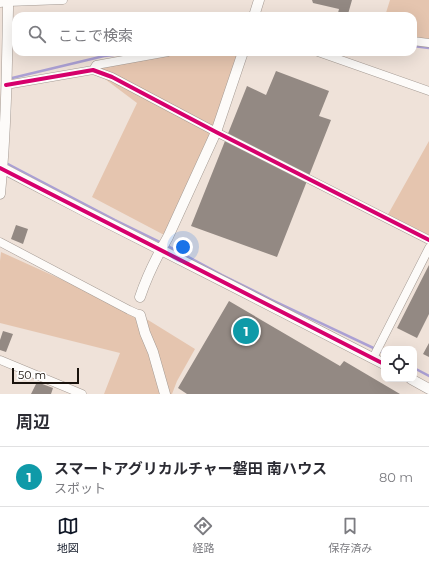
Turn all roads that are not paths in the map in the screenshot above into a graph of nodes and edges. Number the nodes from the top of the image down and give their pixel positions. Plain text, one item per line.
1 (63, 0) edge
2 (259, 0) edge
3 (5, 2) edge
4 (255, 12) edge
5 (417, 42) edge
6 (429, 43) edge
7 (146, 56) edge
8 (242, 56) edge
9 (329, 56) edge
10 (93, 70) junction
11 (6, 80) junction
12 (429, 91) edge
13 (216, 132) junction
14 (1, 168) edge
15 (0, 194) edge
16 (429, 240) edge
17 (0, 242) edge
18 (429, 248) edge
19 (160, 249) junction
20 (140, 297) dead end
21 (140, 315) joint
22 (373, 358) junction
23 (0, 360) edge
24 (381, 362) edge
25 (417, 382) edge
26 (429, 388) edge
27 (82, 394) edge
28 (165, 394) edge

1 - 3 street
2 - 4 street
3 - 11 street
5 - 6 street
7 - 10 street
8 - 13 street
9 - 12 street
10 - 11 street
10 - 13 street
11 - 14 street
13 - 16 street
13 - 19 street
14 - 15 street
14 - 19 street
17 - 21 street
18 - 22 street
19 - 20 street
19 - 22 street
21 - 28 street
22 - 24 street
23 - 27 street
25 - 26 street

